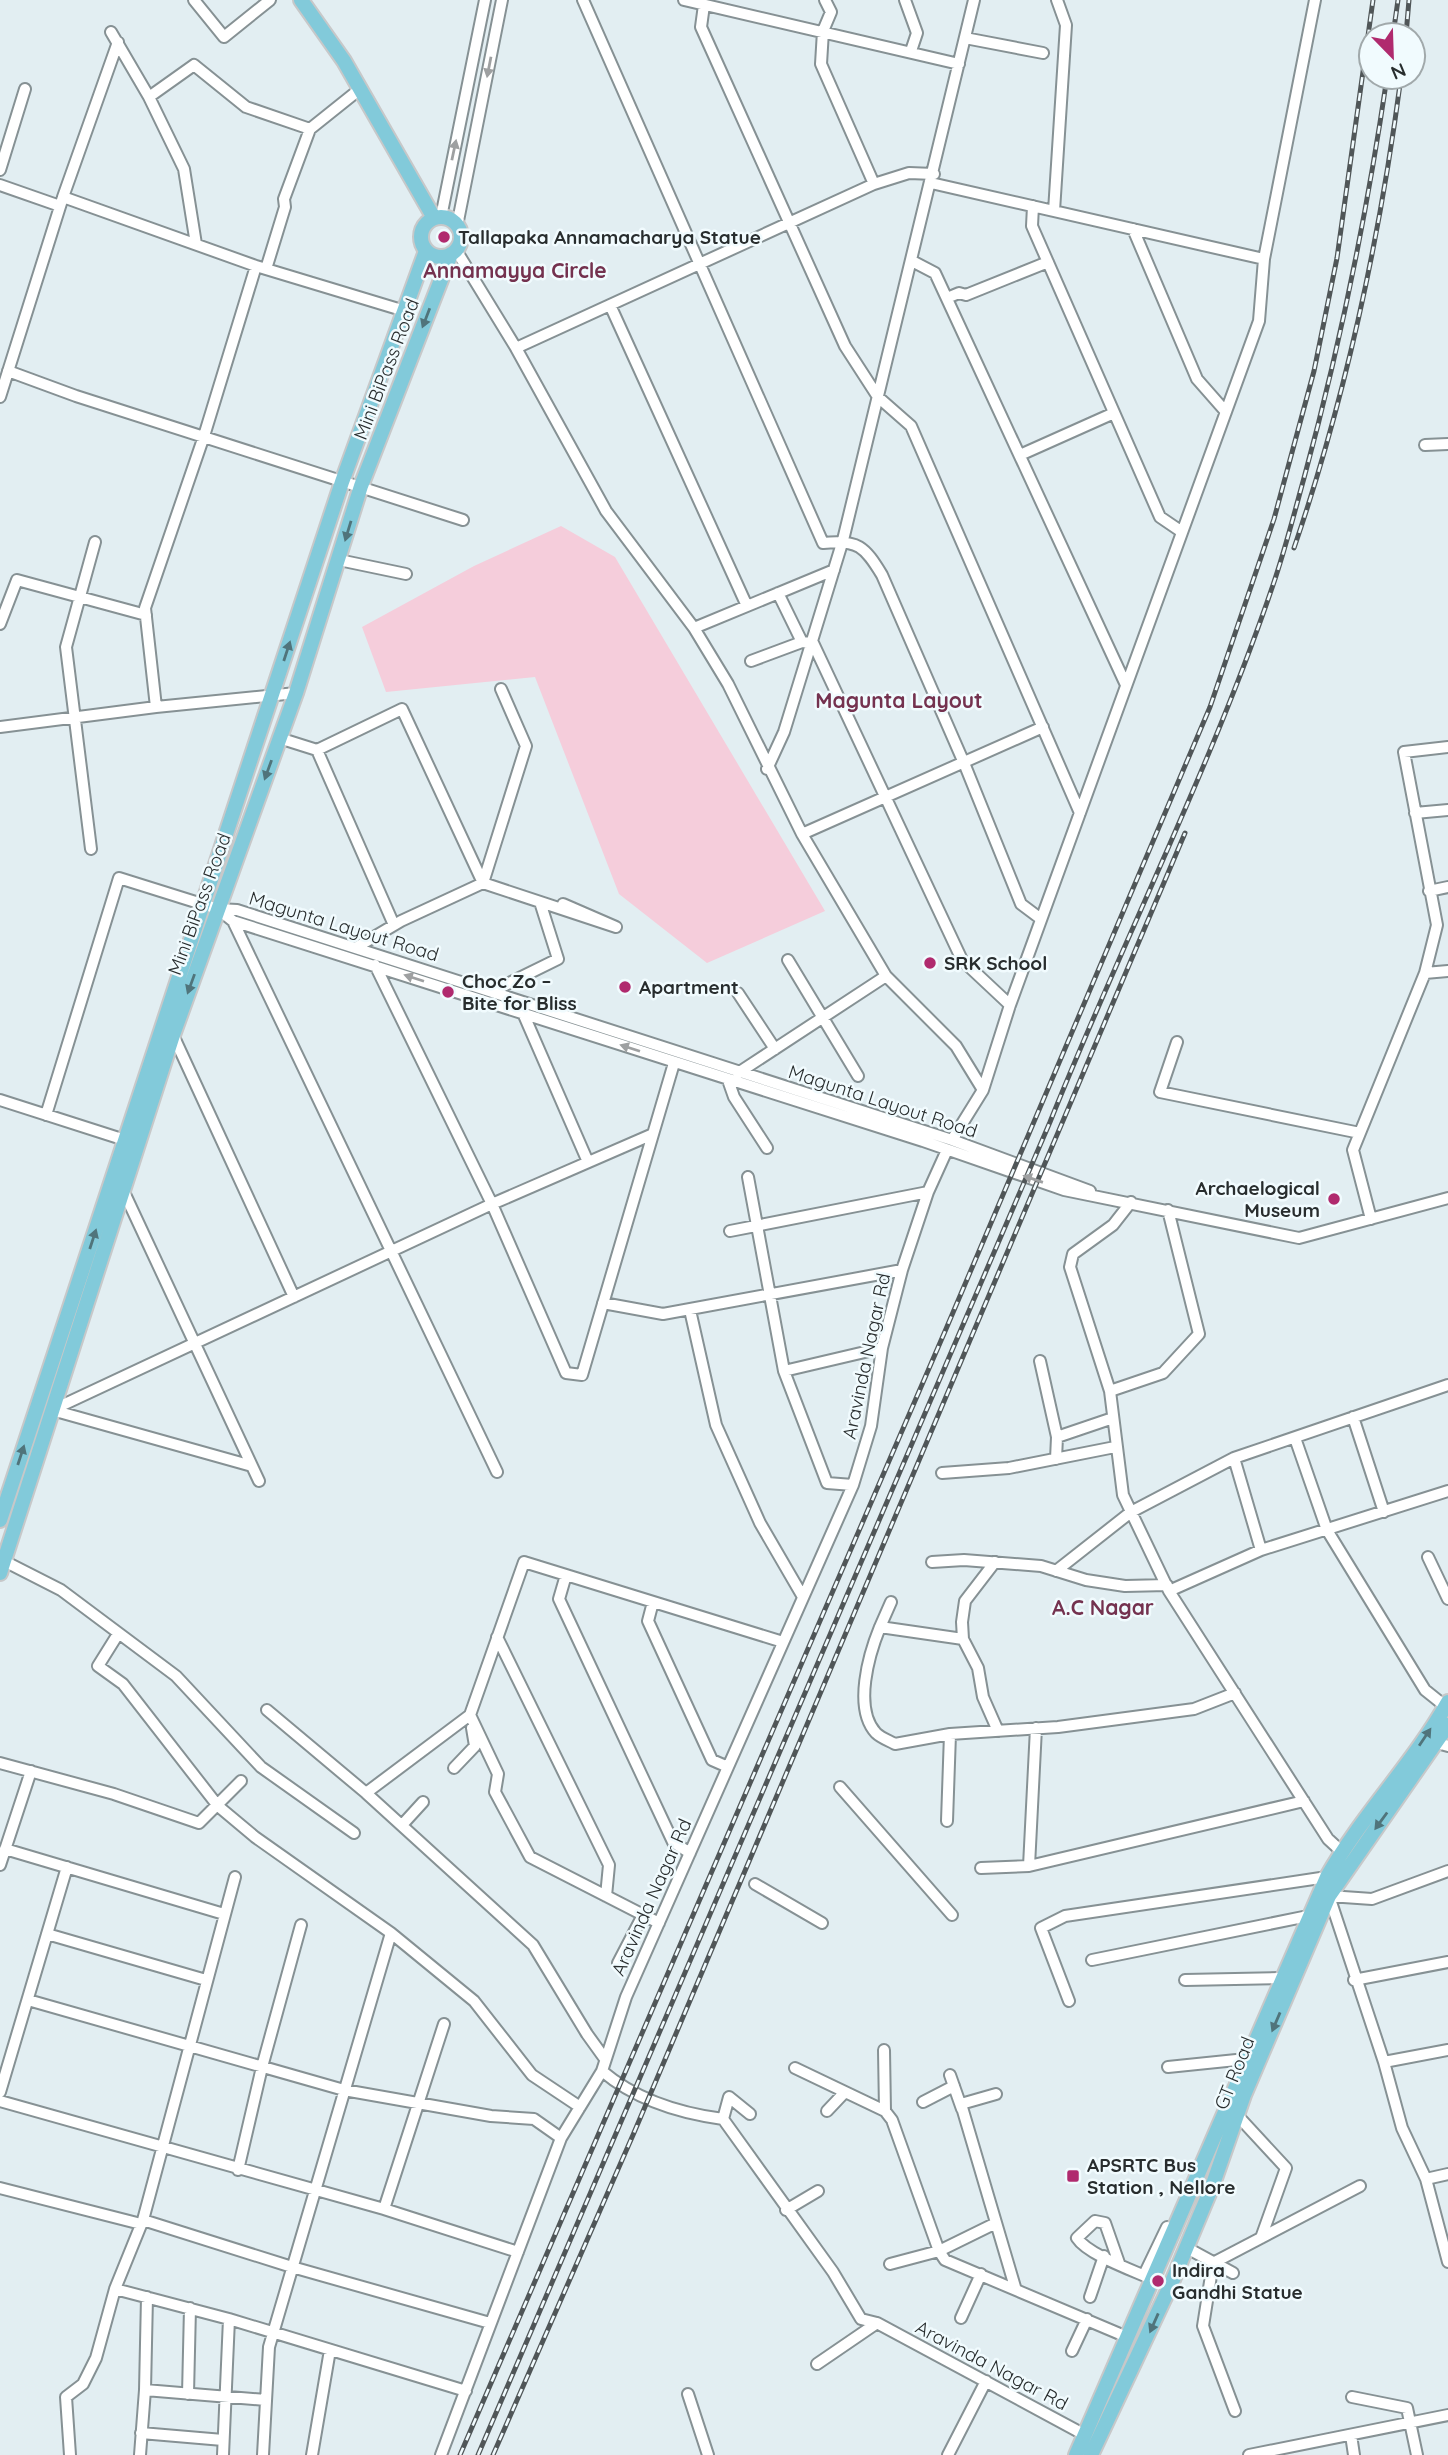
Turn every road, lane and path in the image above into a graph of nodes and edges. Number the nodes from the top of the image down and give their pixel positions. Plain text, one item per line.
1 (212, 0) edge
2 (270, 0) edge
3 (301, 0) edge
4 (485, 0) edge
5 (502, 0) edge
6 (583, 0) edge
7 (684, 0) edge
8 (825, 0) edge
9 (905, 0) edge
10 (974, 0) edge
11 (1057, 0) edge
12 (1315, 0) edge
13 (197, 4) edge
14 (704, 5) junction
15 (823, 31) junction
16 (111, 32) dead end
17 (965, 38) junction
18 (118, 42) junction
19 (911, 51) junction
20 (1043, 52) dead end
21 (958, 64) junction
22 (25, 89) dead end
23 (360, 89) junction
24 (149, 97) junction
25 (310, 129) junction
26 (0, 170) edge
27 (933, 178) junction
28 (874, 184) junction
29 (0, 185) edge
30 (61, 201) junction
31 (1033, 206) junction
32 (1054, 211) junction
33 (438, 218) junction
34 (790, 222) junction
35 (457, 226) junction
36 (1133, 229) junction
37 (195, 244) junction
38 (426, 251) junction
39 (453, 252) junction
40 (1264, 259) junction
41 (912, 261) junction
42 (1048, 262) junction
43 (698, 264) junction
44 (261, 267) junction
45 (947, 298) junction
46 (610, 305) junction
47 (405, 311) junction
48 (516, 348) junction
49 (8, 371) junction
50 (0, 397) edge
51 (878, 397) junction
52 (1226, 412) junction
53 (1114, 413) junction
54 (204, 436) junction
55 (1426, 444) dead end
56 (1448, 444) edge
57 (1020, 455) junction
58 (342, 482) junction
59 (361, 486) junction
60 (463, 520) dead end
61 (1182, 532) junction
62 (843, 541) junction
63 (95, 542) dead end
64 (339, 561) junction
65 (834, 570) junction
66 (406, 574) dead end
67 (778, 593) junction
68 (82, 597) junction
69 (747, 606) junction
70 (146, 615) junction
71 (0, 624) edge
72 (694, 628) junction
73 (807, 643) junction
74 (751, 661) dead end
75 (1126, 685) junction
76 (501, 689) dead end
77 (296, 693) junction
78 (273, 694) junction
79 (156, 706) junction
80 (75, 717) junction
81 (0, 727) edge
82 (1043, 727) junction
83 (279, 738) junction
84 (1448, 747) edge
85 (317, 750) junction
86 (964, 762) junction
87 (767, 769) junction
88 (887, 797) junction
89 (1448, 810) edge
90 (1080, 813) junction
91 (1415, 813) junction
92 (802, 834) junction
93 (91, 849) dead end
94 (483, 883) junction
95 (1448, 887) edge
96 (1429, 891) junction
97 (540, 902) junction
98 (204, 904) junction
99 (563, 904) dead end
100 (218, 909) junction
101 (1041, 919) junction
102 (233, 921) junction
103 (394, 925) junction
104 (357, 947) junction
105 (788, 960) dead end
106 (375, 965) junction
107 (1448, 971) edge
108 (1425, 973) junction
109 (886, 976) junction
110 (493, 992) junction
111 (737, 993) dead end
112 (1010, 1005) junction
113 (523, 1013) junction
114 (823, 1018) junction
115 (173, 1035) junction
116 (1177, 1042) dead end
117 (775, 1049) junction
118 (674, 1063) junction
119 (738, 1073) junction
120 (858, 1076) dead end
121 (728, 1080) junction
122 (983, 1090) junction
123 (0, 1100) edge
124 (46, 1115) junction
125 (1360, 1133) junction
126 (653, 1134) junction
127 (125, 1140) junction
128 (950, 1145) junction
129 (767, 1148) dead end
130 (588, 1162) junction
131 (748, 1178) dead end
132 (123, 1190) junction
133 (928, 1192) junction
134 (1448, 1198) edge
135 (1131, 1202) junction
136 (492, 1204) junction
137 (1168, 1210) junction
138 (1371, 1219) junction
139 (757, 1225) junction
140 (730, 1231) dead end
141 (392, 1251) junction
142 (902, 1270) junction
143 (768, 1294) junction
144 (295, 1297) junction
145 (603, 1303) junction
146 (690, 1310) junction
147 (196, 1343) junction
148 (882, 1348) junction
149 (1040, 1361) dead end
150 (784, 1371) junction
151 (1448, 1385) edge
152 (1110, 1391) junction
153 (45, 1408) junction
154 (1353, 1417) junction
155 (1113, 1418) junction
156 (1057, 1437) junction
157 (1295, 1438) junction
158 (1115, 1447) junction
159 (1234, 1458) junction
160 (1056, 1459) junction
161 (252, 1466) junction
162 (496, 1472) dead end
163 (942, 1473) dead end
164 (259, 1481) dead end
165 (853, 1485) junction
166 (1448, 1491) edge
167 (1131, 1512) junction
168 (1384, 1512) junction
169 (0, 1520) edge
170 (1327, 1530) junction
171 (1261, 1550) junction
172 (1428, 1557) dead end
173 (932, 1562) dead end
174 (995, 1562) junction
175 (1, 1564) edge
176 (1056, 1571) junction
177 (566, 1575) junction
178 (1168, 1588) junction
179 (803, 1597) junction
180 (1448, 1600) edge
181 (653, 1602) junction
182 (891, 1602) dead end
183 (880, 1627) junction
184 (118, 1634) junction
185 (497, 1636) junction
186 (963, 1639) junction
187 (783, 1642) junction
188 (1235, 1693) junction
189 (1447, 1704) edge
190 (267, 1710) dead end
191 (470, 1715) junction
192 (1448, 1725) edge
193 (1036, 1728) junction
194 (998, 1731) junction
195 (950, 1734) junction
196 (1443, 1745) edge
197 (0, 1763) edge
198 (728, 1767) junction
199 (454, 1768) dead end
200 (31, 1771) junction
201 (241, 1781) dead end
202 (840, 1787) dead end
203 (366, 1793) junction
204 (1304, 1801) junction
205 (423, 1802) dead end
206 (218, 1806) junction
207 (947, 1821) dead end
208 (402, 1825) junction
209 (354, 1833) dead end
210 (5, 1849) junction
211 (1341, 1851) junction
212 (690, 1853) junction
213 (0, 1865) edge
214 (1029, 1866) junction
215 (67, 1867) junction
216 (981, 1868) dead end
217 (1448, 1871) edge
218 (235, 1877) dead end
219 (1327, 1877) junction
220 (755, 1884) dead end
221 (606, 1896) junction
222 (1329, 1896) junction
223 (224, 1914) junction
224 (643, 1915) junction
225 (952, 1915) dead end
226 (1308, 1916) junction
227 (659, 1923) junction
228 (822, 1923) dead end
229 (301, 1925) dead end
230 (391, 1933) junction
231 (47, 1934) junction
232 (1092, 1960) dead end
233 (1448, 1962) edge
234 (618, 1964) dead end
235 (1280, 1978) junction
236 (206, 1980) junction
237 (1185, 1980) dead end
238 (1354, 1980) junction
239 (28, 2000) junction
240 (1069, 2001) dead end
241 (444, 2024) dead end
242 (188, 2046) junction
243 (1448, 2049) edge
244 (884, 2050) dead end
245 (606, 2059) junction
246 (1246, 2059) junction
247 (1384, 2062) junction
248 (262, 2067) junction
249 (1168, 2067) dead end
250 (795, 2068) dead end
251 (601, 2071) junction
252 (950, 2075) dead end
253 (954, 2086) junction
254 (344, 2090) junction
255 (0, 2092) edge
256 (845, 2092) junction
257 (996, 2094) dead end
258 (0, 2101) edge
259 (923, 2102) dead end
260 (419, 2103) junction
261 (580, 2107) junction
262 (827, 2110) dead end
263 (885, 2111) junction
264 (962, 2112) junction
265 (750, 2113) dead end
266 (1237, 2115) junction
267 (723, 2119) junction
268 (561, 2138) junction
269 (160, 2147) junction
270 (238, 2170) junction
271 (1448, 2175) edge
272 (1426, 2179) junction
273 (1360, 2186) dead end
274 (0, 2188) edge
275 (818, 2191) dead end
276 (313, 2192) junction
277 (384, 2209) junction
278 (786, 2210) junction
279 (142, 2222) junction
280 (996, 2223) junction
281 (1167, 2227) dead end
282 (1261, 2238) junction
283 (1186, 2248) junction
284 (939, 2251) junction
285 (517, 2252) junction
286 (1104, 2256) junction
287 (1448, 2262) edge
288 (1119, 2263) junction
289 (1213, 2263) junction
290 (890, 2264) dead end
291 (292, 2267) junction
292 (1233, 2273) dead end
293 (981, 2274) junction
294 (1149, 2278) junction
295 (1015, 2287) junction
296 (116, 2289) junction
297 (147, 2297) junction
298 (1090, 2297) dead end
299 (190, 2308) junction
300 (961, 2318) dead end
301 (229, 2319) junction
302 (1087, 2319) junction
303 (490, 2323) junction
304 (877, 2323) junction
305 (275, 2332) junction
306 (1127, 2337) junction
307 (330, 2350) junction
308 (1072, 2351) dead end
309 (817, 2364) dead end
310 (986, 2381) junction
311 (145, 2390) junction
312 (466, 2390) junction
313 (188, 2394) junction
314 (688, 2394) dead end
315 (1352, 2397) dead end
316 (224, 2398) junction
317 (266, 2400) junction
318 (1235, 2411) dead end
319 (1448, 2415) edge
320 (1410, 2423) junction
321 (141, 2433) junction
322 (1085, 2435) junction
323 (1351, 2435) junction
324 (223, 2440) junction
325 (1284, 2452) edge
326 (71, 2455) edge
327 (140, 2455) edge
328 (223, 2455) edge
329 (263, 2455) edge
330 (312, 2455) edge
331 (441, 2455) edge
332 (708, 2455) edge
333 (948, 2455) edge
334 (1076, 2455) edge
335 (1091, 2455) edge
336 (1249, 2455) edge
337 (1354, 2455) edge
338 (1417, 2455) edge

1 - 13 street
2 - 13 street
3 - 23 main road
33 -> 4 street
5 -> 35 street
6 - 43 street
7 - 14 street
8 - 15 street
9 - 19 street
10 - 17 street
11 - 32 street
12 - 40 street, Aravinda Nagar Rd
14 - 15 street
14 - 34 street
15 - 19 street
15 - 28 street
16 - 18 street
17 - 20 street
17 - 21 street
18 - 24 street
18 - 30 street
19 - 21 street
21 - 27 street
22 - 26 street
23 - 25 street
23 - 33 main road
24 - 25 street
24 - 37 street
25 - 44 street
27 - 28 street
27 - 31 street
27 - 41 street
28 - 34 street
29 - 30 street
30 - 37 street
30 - 49 street
31 - 32 street
31 - 42 street
32 - 36 street
33 - 35 main road
33 - 38 main road
34 - 43 street
34 - 51 street
35 - 39 main road
36 - 40 street
36 - 52 street
37 - 44 street
38 - 39 main road
38 - 47 main road
39 - 48 street
39 -> 59 main road, Mini BiPass Road
40 - 52 street, Aravinda Nagar Rd
41 - 45 street
41 - 51 street
42 - 45 street
42 - 53 street
43 - 46 street
43 - 62 street
44 - 47 street
44 - 54 street
45 - 57 street
46 - 48 street
46 - 69 street
47 - 58 main road
48 - 72 street
49 - 50 street
49 - 54 street
51 - 62 street
51 - 82 street
52 - 61 street, Aravinda Nagar Rd
53 - 57 street
53 - 61 street
54 - 58 street
54 - 70 street
55 - 56 street
57 - 75 street
58 - 59 street
78 -> 58 main road
59 - 60 street
59 -> 64 main road, Mini BiPass Road
61 - 75 street, Aravinda Nagar Rd
62 - 65 street
62 - 86 street
63 - 68 street
64 - 66 street
64 - 77 main road, Mini BiPass Road
65 - 67 street
65 - 73 street
67 - 69 street
67 - 73 street
68 - 70 street
68 - 71 street
68 - 80 street
69 - 72 street
70 - 79 street
72 - 87 street
73 - 74 street
73 - 87 street
73 - 88 street
75 - 90 street, Aravinda Nagar Rd
76 - 94 street
77 - 78 street
77 - 83 main road, Mini BiPass Road
78 - 79 street
78 - 98 main road
79 - 80 street
80 - 81 street
80 - 93 street
82 - 86 street
82 - 90 street
83 - 85 street
83 -> 100 main road, Mini BiPass Road
84 - 91 street
85 - 94 street
85 - 103 street
86 - 88 street
86 - 101 street
87 - 92 street
88 - 92 street
88 - 112 street
89 - 91 street
90 - 101 street, Aravinda Nagar Rd
91 - 96 street
92 - 109 street
94 - 97 street
94 - 103 street
95 - 96 street
96 - 108 street
97 - 99 street
97 - 110 street
98 - 100 street
98 - 124 street
98 - 127 main road
100 - 102 street, Magunta Layout Road
100 - 104 street, Magunta Layout Road
100 -> 115 main road, Mini BiPass Road
101 - 112 street, Aravinda Nagar Rd
102 - 106 street, Magunta Layout Road
102 - 141 street
103 - 104 street
104 - 110 street, Magunta Layout Road
105 - 114 street
113 -> 106 street, Magunta Layout Road
106 - 136 street
107 - 108 street
108 - 125 street
109 - 114 street
109 - 122 street
110 - 119 street, Magunta Layout Road
111 - 117 street
112 - 122 street, Aravinda Nagar Rd
118 -> 113 street, Magunta Layout Road
113 - 130 street
114 - 117 street
114 - 120 street
115 - 132 main road, Mini BiPass Road
115 - 144 street
116 - 125 street
117 - 119 street
118 - 121 street, Magunta Layout Road
118 - 126 street
119 - 128 street, Magunta Layout Road
121 - 128 street, Magunta Layout Road
121 - 129 street
122 - 128 street, Aravinda Nagar Rd
123 - 124 street
124 - 127 street
125 - 138 street
126 - 130 street
126 - 145 street
153 -> 127 main road
128 - 133 street, Aravinda Nagar Rd
128 - 135 street, Magunta Layout Road
130 - 136 street
131 - 139 street
132 - 147 street
132 - 153 main road, Mini BiPass Road
133 - 139 street
133 - 142 street, Aravinda Nagar Rd
134 - 138 street, Magunta Layout Road
135 - 137 street, Magunta Layout Road
135 - 152 street
136 - 141 street
136 - 145 street
137 - 138 street, Magunta Layout Road
137 - 152 street
139 - 140 street
139 - 143 street
141 - 144 street
141 - 162 street
142 - 143 street
142 - 148 street, Aravinda Nagar Rd
143 - 146 street
143 - 150 street
144 - 147 street
145 - 146 street
146 - 179 street
147 - 153 street
147 - 161 street
148 - 150 street
148 - 165 street, Aravinda Nagar Rd
149 - 156 street
150 - 165 street
151 - 154 street
152 - 155 street
153 - 161 street
169 -> 153 main road
153 - 175 main road, Mini BiPass Road
154 - 157 street
154 - 168 street
155 - 156 street
155 - 158 street
156 - 160 street
157 - 159 street
157 - 170 street
158 - 160 street
158 - 167 street
159 - 167 street
159 - 171 street
160 - 163 street
161 - 164 street
165 - 179 street, Aravinda Nagar Rd
166 - 168 street
167 - 176 street
167 - 178 street
168 - 170 street
170 - 171 street
170 - 189 street
171 - 178 street
172 - 180 street
173 - 174 street
174 - 176 street
174 - 186 street
175 - 184 street
176 - 178 street
177 - 181 street
177 - 185 street
177 - 212 street
178 - 188 street
179 - 187 street, Aravinda Nagar Rd
181 - 187 street
181 - 198 street
182 - 183 street
183 - 186 street
183 - 195 street
184 - 206 street
184 - 209 street
185 - 191 street
185 - 221 street
186 - 194 street
187 - 198 street, Aravinda Nagar Rd
188 - 193 street
188 - 204 street
211 -> 189 main road
190 - 203 street
191 - 199 street
191 - 203 street
191 - 221 street
192 - 196 main road, GT Road
193 - 194 street
193 - 214 street
194 - 195 street
195 - 207 street
196 -> 222 main road, GT Road
197 - 200 street
198 - 212 street, Aravinda Nagar Rd
200 - 206 street
200 - 210 street
201 - 206 street
202 - 225 street
203 - 208 street
204 - 211 street
204 - 214 street
205 - 208 street
206 - 230 street
208 - 245 street
210 - 213 street
210 - 215 street
211 - 219 main road
212 - 227 street, Aravinda Nagar Rd
214 - 216 street
215 - 223 street
215 - 231 street
217 - 222 street
218 - 223 street
219 - 226 main road
219 - 240 street
220 - 228 street
221 - 224 street
222 - 238 street
222 -> 266 main road, GT Road
223 - 236 street
224 - 227 street
224 - 234 street
226 - 232 street
226 - 235 main road
227 - 245 street, Aravinda Nagar Rd
229 - 248 street
230 - 254 street
230 - 261 street
231 - 236 street
231 - 239 street
233 - 238 street
235 - 237 street
235 - 246 main road
236 - 242 street
238 - 247 street
239 - 242 street
239 - 255 street
241 - 260 street
242 - 248 street
242 - 269 street
243 - 247 street
244 - 263 street
245 - 251 street, Aravinda Nagar Rd
246 - 249 street
246 - 294 main road
247 - 272 street
248 - 254 street
248 - 270 street
250 - 256 street
251 - 261 street, Aravinda Nagar Rd
251 - 267 street
252 - 253 street
253 - 259 street
253 - 264 street
254 - 260 street
254 - 276 street
256 - 262 street
256 - 263 street
257 - 264 street
258 - 269 street
260 - 268 street
260 - 277 street
261 - 268 street, Aravinda Nagar Rd
263 - 284 street
264 - 280 street
265 - 267 street
266 - 282 street
266 - 283 main road, GT Road
267 - 278 street, Aravinda Nagar Rd
268 - 285 street, Aravinda Nagar Rd
269 - 270 street
269 - 279 street
270 - 276 street
271 - 272 street
272 - 287 street
273 - 282 street
274 - 279 street
275 - 278 street
276 - 277 street
276 - 291 street
277 - 285 street
278 - 304 street, Aravinda Nagar Rd
279 - 291 street
279 - 296 street
280 - 284 street
280 - 295 street
281 - 294 street
282 - 289 street
283 - 289 street
283 -> 335 main road, GT Road
284 - 290 street
284 - 293 street
285 - 303 street, Aravinda Nagar Rd
286 - 288 street
286 - 288 street
286 - 298 street
288 - 294 street
289 - 292 street
289 - 318 street
291 - 303 street
291 - 305 street
293 - 295 street
293 - 300 street
294 - 306 main road
295 - 302 street
296 - 297 street
296 - 326 street
297 - 299 street
297 - 311 street
299 - 301 street
299 - 313 street
301 - 305 street
301 - 316 street
302 - 306 street
302 - 308 street
303 - 312 street, Aravinda Nagar Rd
304 - 309 street
304 - 310 street, Aravinda Nagar Rd
305 - 307 street
305 - 317 street
306 - 322 main road
307 - 312 street
307 - 330 street
310 - 322 street, Aravinda Nagar Rd
310 - 333 street
311 - 313 street
311 - 321 street
312 - 331 street, Aravinda Nagar Rd
313 - 316 street
314 - 332 street
315 - 320 street
316 - 317 street
316 - 324 street
317 - 329 street
319 - 320 street
320 - 323 street
320 - 338 street
321 - 324 street
321 - 327 street
322 - 334 main road
323 - 325 street
323 - 337 street
324 - 328 street
325 - 336 street

